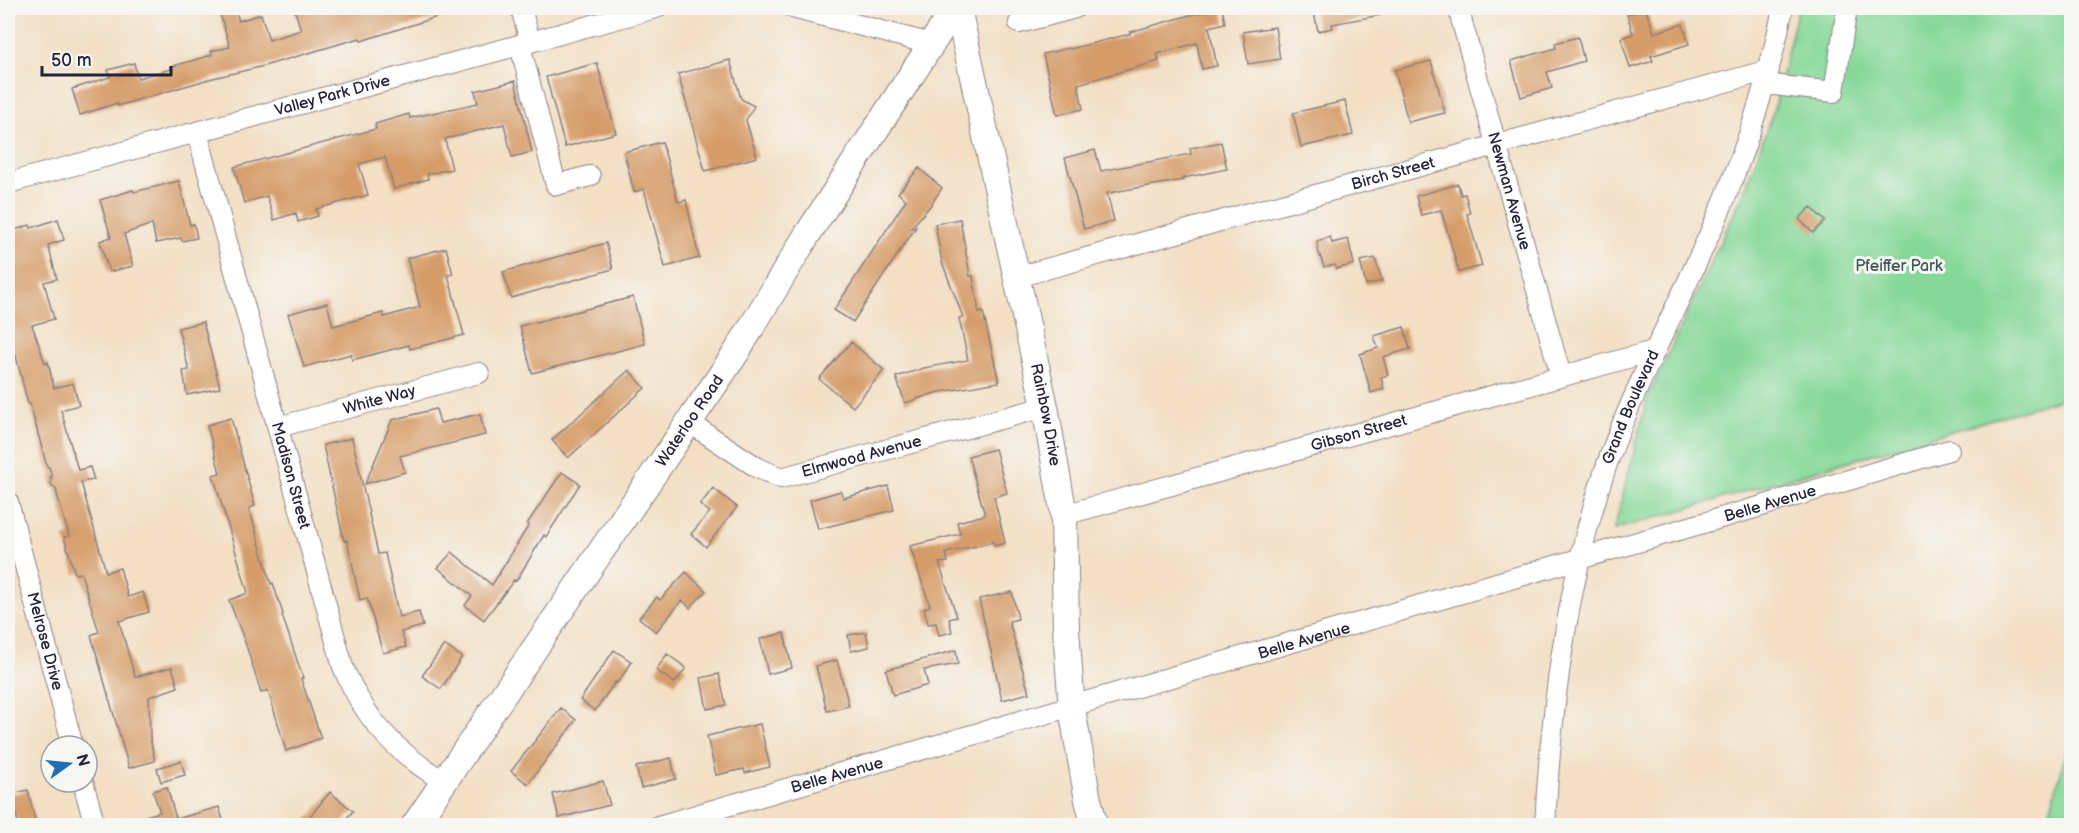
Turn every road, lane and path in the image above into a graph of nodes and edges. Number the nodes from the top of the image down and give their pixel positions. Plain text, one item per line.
1 (520, 8) edge
2 (656, 8) edge
3 (793, 8) edge
4 (956, 8) edge
5 (1075, 8) edge
6 (1458, 8) edge
7 (1783, 8) edge
8 (1847, 8) edge
9 (1019, 23) dead end
10 (525, 43) junction
11 (931, 44) junction
12 (1767, 77) junction
13 (197, 132) junction
14 (1497, 145) junction
15 (590, 176) dead end
16 (8, 183) edge
17 (1017, 277) junction
18 (1653, 351) junction
19 (479, 373) dead end
20 (1562, 376) junction
21 (1045, 406) junction
22 (690, 423) junction
23 (278, 427) junction
24 (1949, 450) dead end
25 (8, 502) edge
26 (1064, 515) junction
27 (1580, 561) junction
28 (1072, 709) junction
29 (71, 734) edge
30 (445, 782) junction
31 (86, 794) edge
32 (705, 819) edge
33 (95, 825) edge
34 (414, 825) edge
35 (658, 825) edge
36 (1095, 825) edge
37 (1545, 825) edge

1 - 10 street
2 - 10 street, Valley Park Drive
3 - 11 street
4 - 11 main road, Waterloo Road
4 - 17 main road, Rainbow Drive
5 - 9 street
6 - 14 street, Newman Avenue
7 - 12 street, Grand Boulevard
8 - 12 street
10 - 13 street, Valley Park Drive
10 - 15 street
11 - 22 main road, Waterloo Road
12 - 14 street, Birch Street
12 - 18 street, Grand Boulevard
13 - 16 street, Valley Park Drive
13 - 23 street, Madison Street
14 - 17 street, Birch Street
14 - 20 street, Newman Avenue
17 - 21 main road, Rainbow Drive
18 - 20 street, Gibson Street
18 - 27 street, Grand Boulevard
19 - 23 street, White Way
20 - 26 street, Gibson Street
21 - 22 street, Elmwood Avenue
21 - 26 main road, Rainbow Drive
22 - 30 main road, Waterloo Road
23 - 30 street, Madison Street
24 - 27 street, Belle Avenue
25 - 29 street, Melrose Drive
26 - 28 main road, Rainbow Drive
27 - 28 street, Belle Avenue
27 - 37 street, Grand Boulevard
28 - 32 street, Belle Avenue
28 - 36 main road, Rainbow Drive
30 - 34 main road, Waterloo Road
31 - 33 street
32 - 35 street, Belle Avenue

